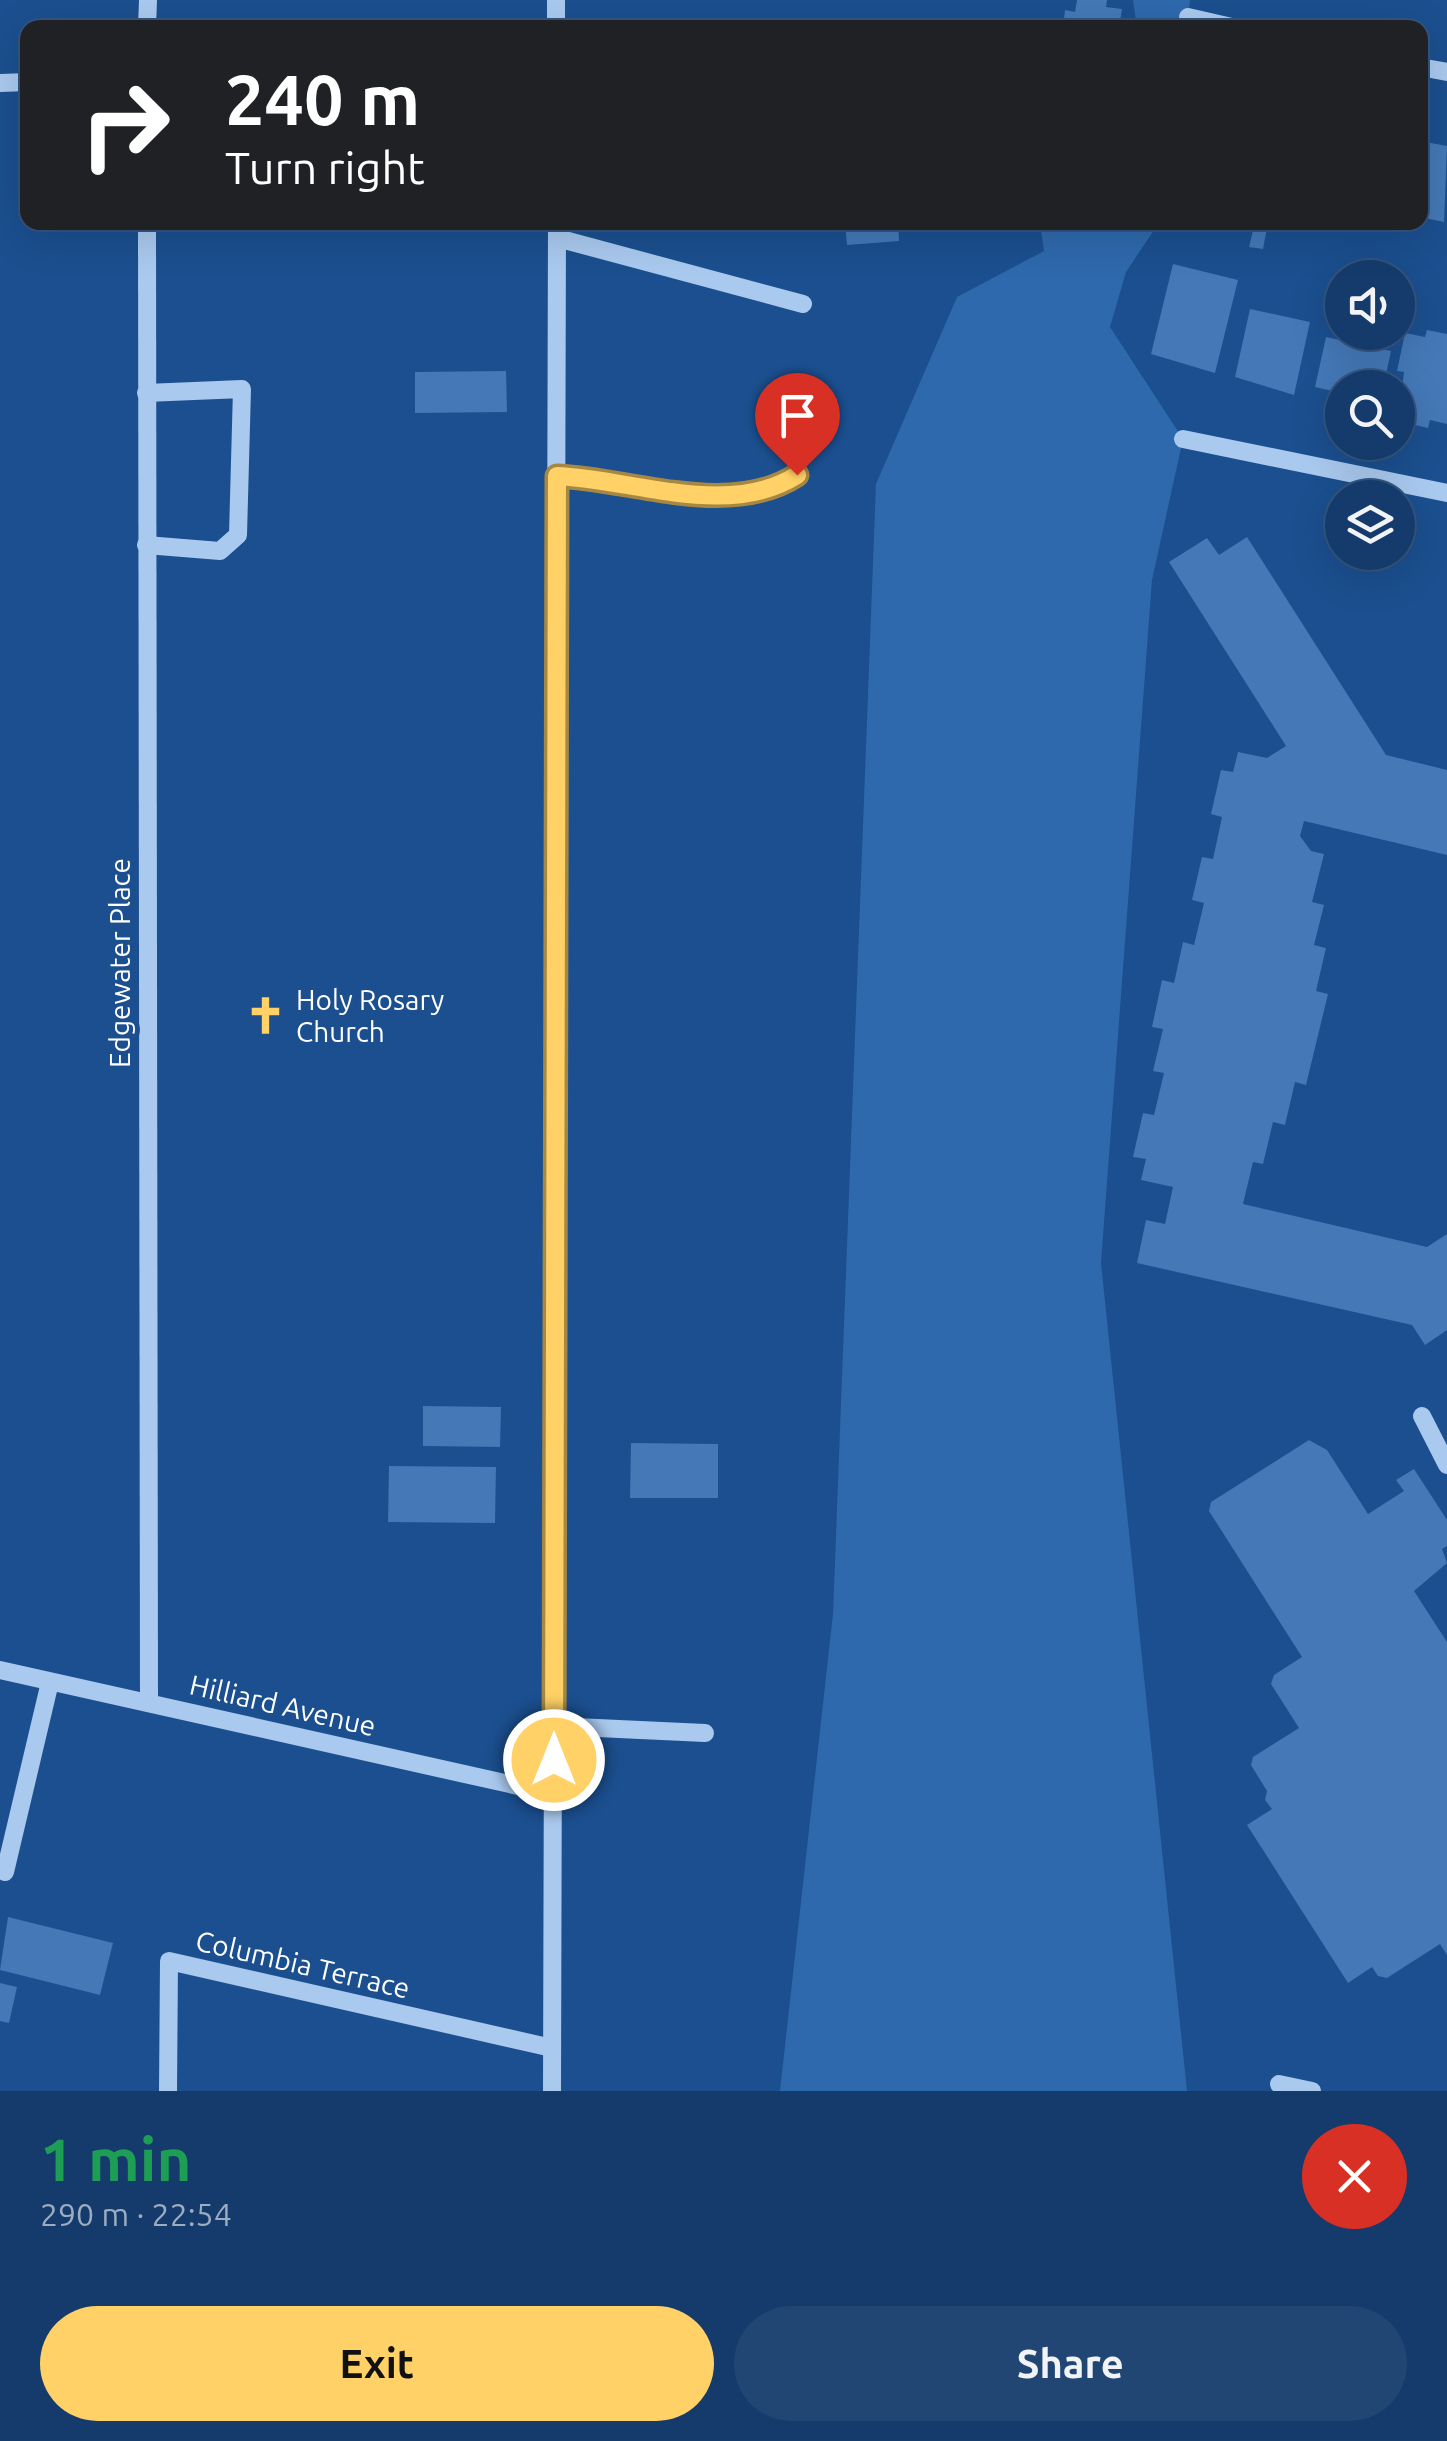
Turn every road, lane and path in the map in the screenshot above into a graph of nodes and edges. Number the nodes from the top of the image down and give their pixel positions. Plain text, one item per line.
1 (1188, 17) dead end
2 (1201, 20) edge
3 (146, 230) edge
4 (556, 230) edge
5 (803, 304) dead end
6 (146, 393) junction
7 (797, 402) dead end
8 (1183, 439) dead end
9 (557, 476) junction
10 (1447, 492) edge
11 (146, 546) junction
12 (1422, 1416) dead end
13 (1447, 1465) edge
14 (0, 1670) edge
15 (50, 1682) junction
16 (148, 1703) junction
17 (554, 1726) junction
18 (705, 1733) dead end
19 (554, 1794) junction
20 (5, 1872) dead end
21 (552, 2048) junction
22 (1279, 2084) dead end
23 (168, 2091) edge
24 (552, 2091) edge
25 (1312, 2091) edge

1 - 2 street
3 - 6 street, Edgewater Place
4 - 5 street
4 - 9 street
6 - 11 street, Edgewater Place
6 - 11 street
7 - 9 street
8 - 10 street
9 - 17 street
11 - 16 street, Edgewater Place
12 - 13 street
14 - 15 street, Hilliard Avenue
15 - 16 street, Hilliard Avenue
15 - 20 street
16 - 19 street, Hilliard Avenue
17 - 18 street
17 - 19 street
19 - 21 street
21 - 23 street, Columbia Terrace
21 - 24 street
22 - 25 street

